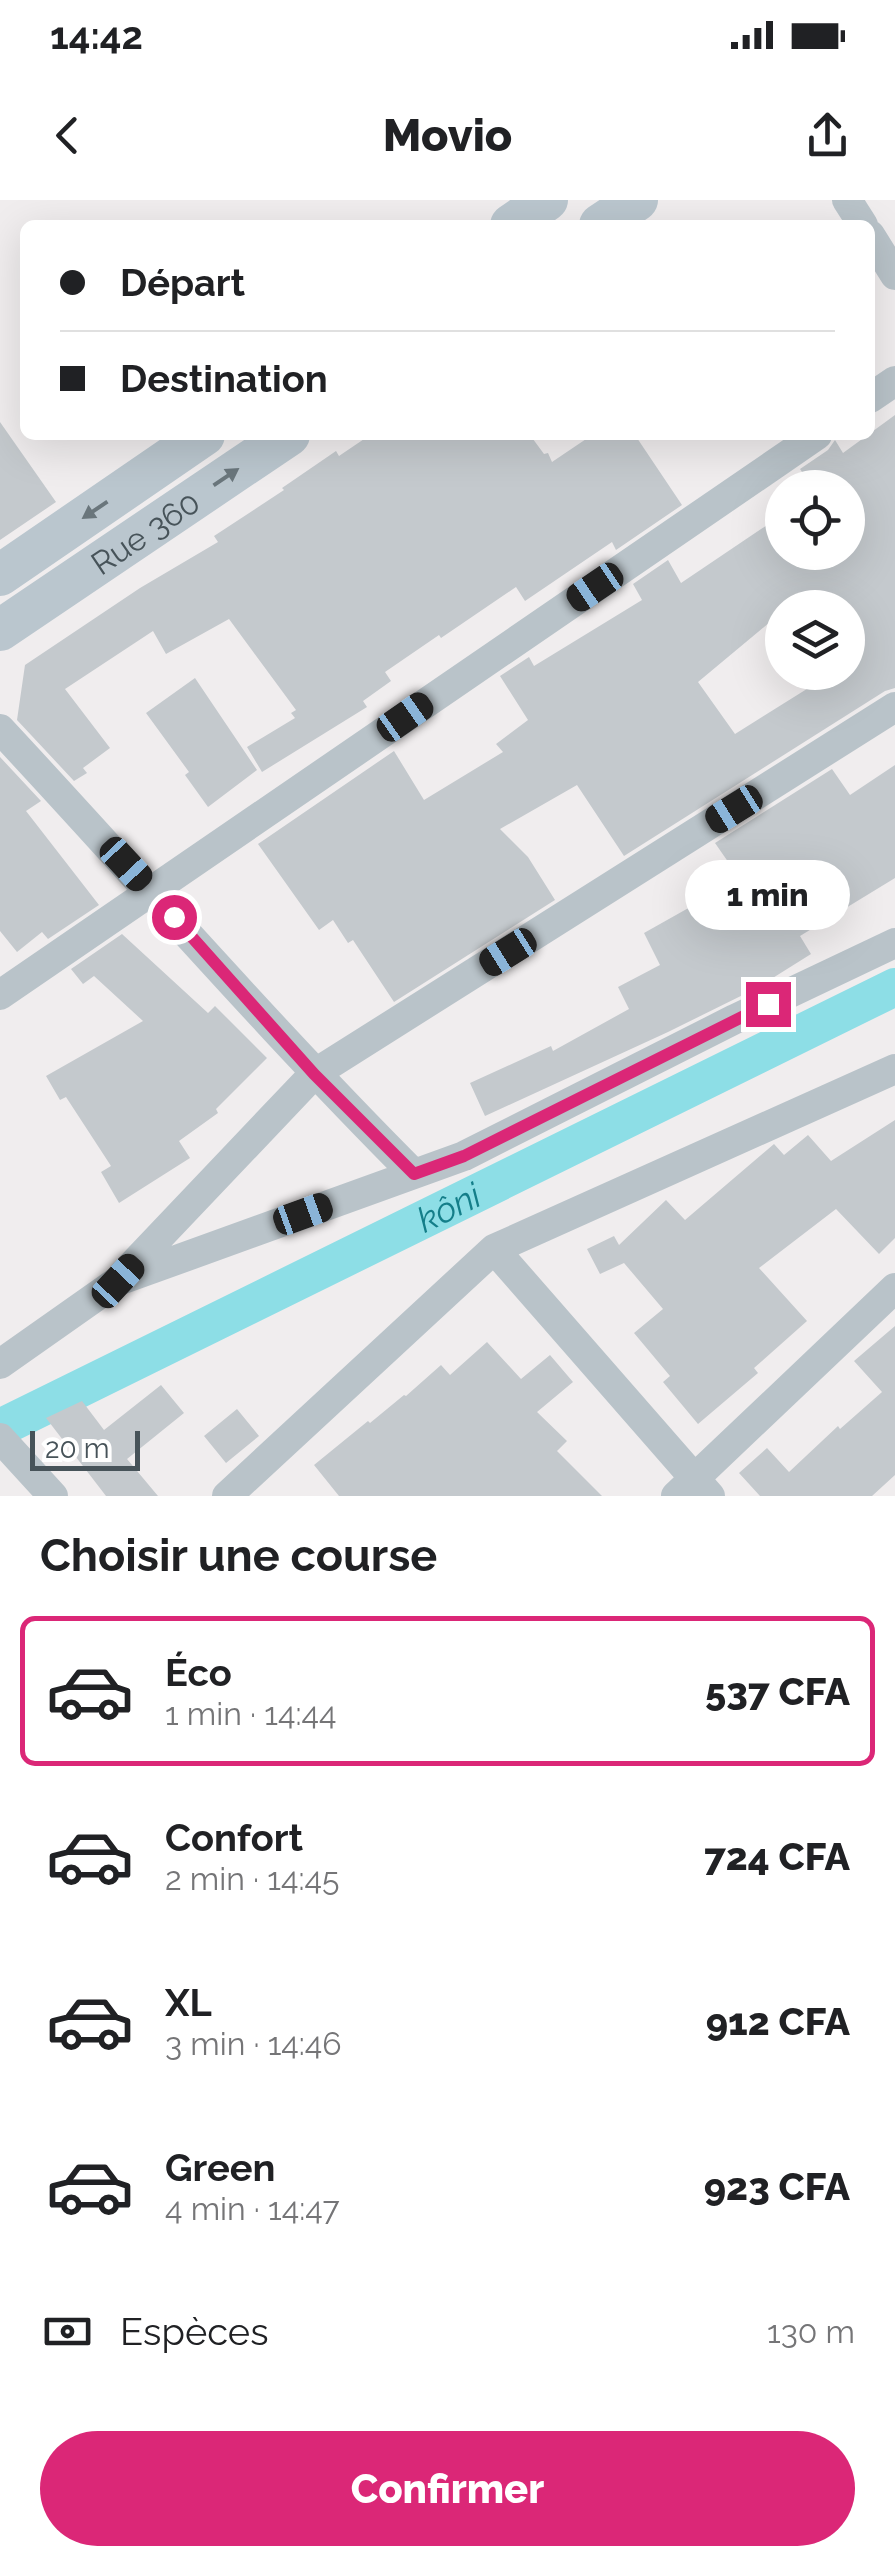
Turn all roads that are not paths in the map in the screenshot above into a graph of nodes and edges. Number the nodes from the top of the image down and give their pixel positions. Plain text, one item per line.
1 (548, 200) edge
2 (637, 200) edge
3 (518, 220) edge
4 (607, 220) edge
5 (875, 244) edge
6 (895, 274) edge
7 (197, 440) edge
8 (282, 440) edge
9 (809, 440) edge
10 (0, 575) edge
11 (0, 630) edge
12 (895, 707) edge
13 (0, 729) edge
14 (151, 891) junction
15 (895, 944) edge
16 (0, 994) edge
17 (895, 1068) edge
18 (314, 1074) junction
19 (414, 1174) junction
20 (494, 1249) junction
21 (118, 1281) junction
22 (895, 1288) edge
23 (0, 1364) edge
24 (0, 1438) edge
25 (693, 1490) edge
26 (49, 1495) edge
27 (227, 1496) edge

1 - 3 main road
2 - 4 main road
5 - 6 street
7 -> 10 main road, Rue 360
11 -> 8 main road, Rue 360
9 - 14 street
12 - 18 street
13 - 14 street
14 - 16 street
14 - 18 street
15 - 19 street
17 - 20 street
18 - 19 street
18 - 21 street
19 - 21 street
20 - 25 street
20 - 27 street
21 - 23 street
22 - 25 street
24 - 26 street

